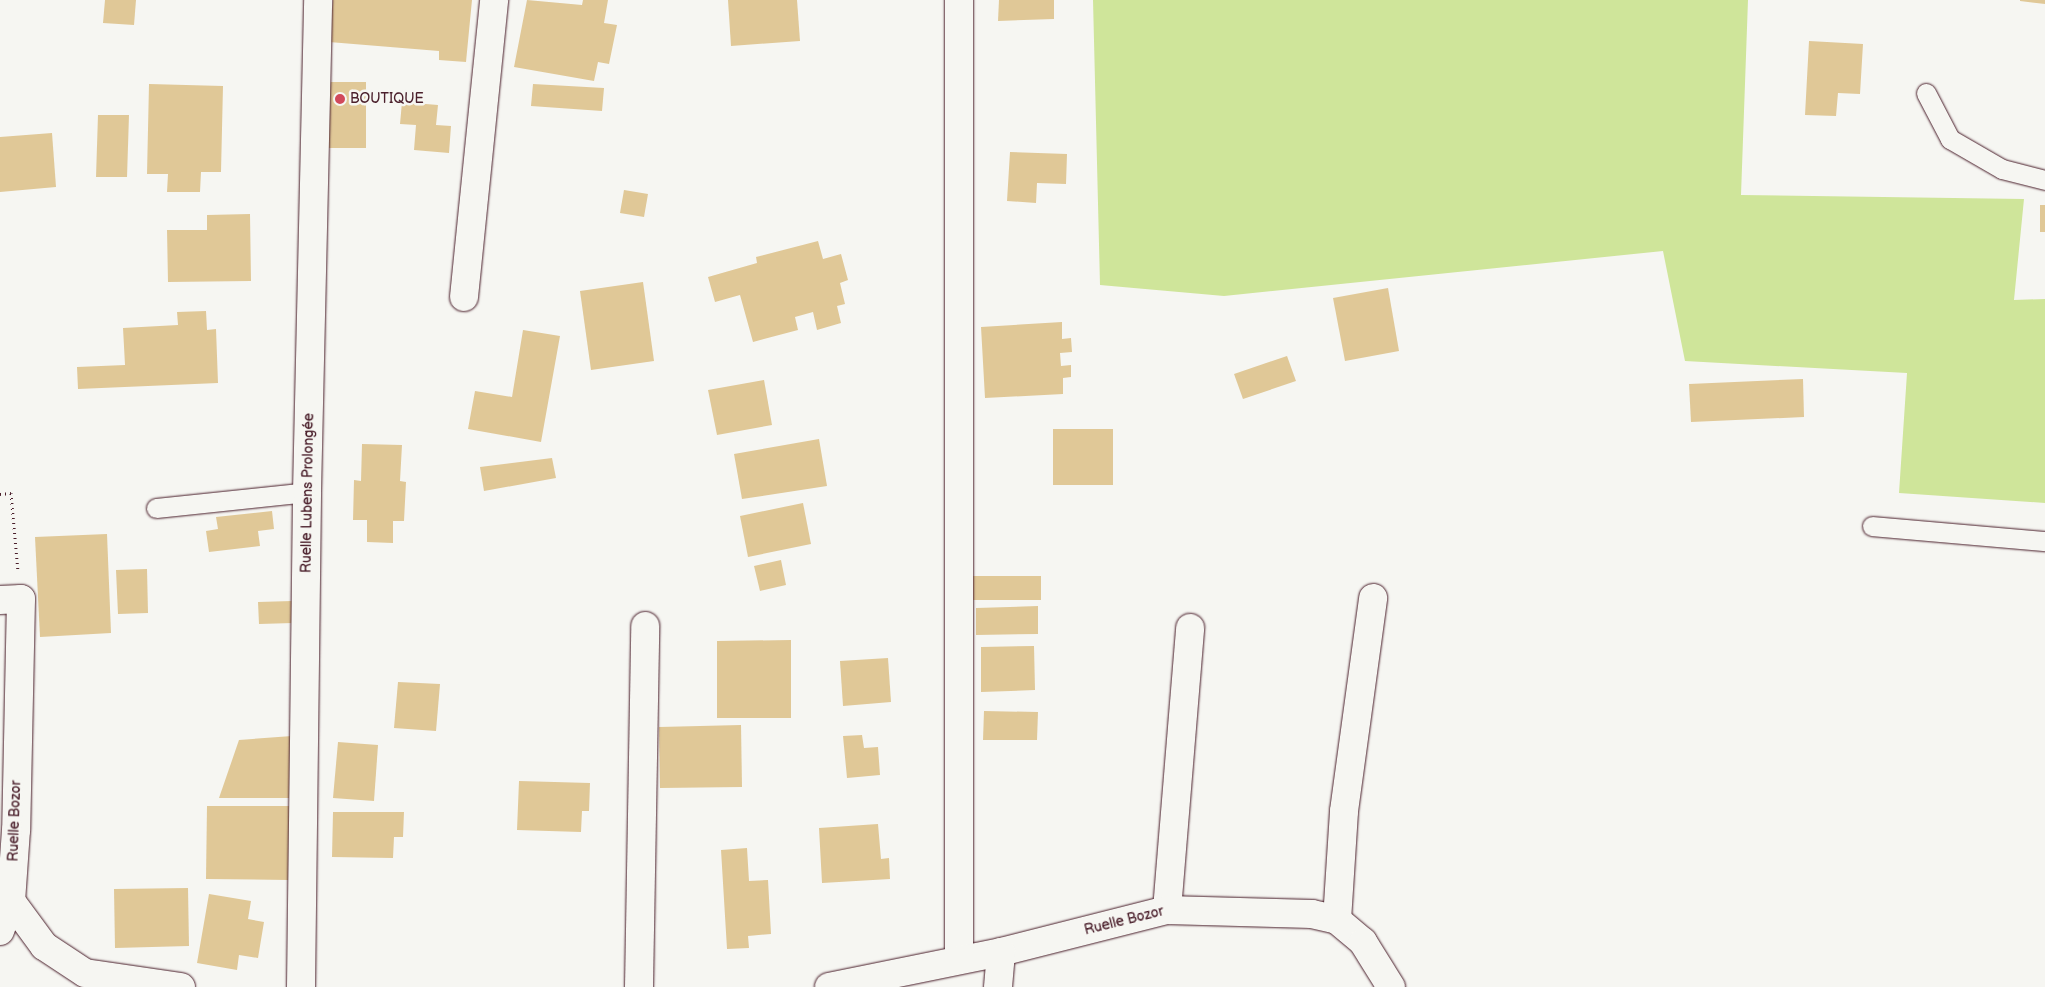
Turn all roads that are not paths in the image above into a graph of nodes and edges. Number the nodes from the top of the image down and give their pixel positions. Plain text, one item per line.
1 (318, 0) edge
2 (494, 0) edge
3 (960, 0) edge
4 (1926, 92) dead end
5 (2045, 180) edge
6 (464, 297) dead end
7 (307, 492) junction
8 (156, 508) dead end
9 (1872, 526) dead end
10 (2045, 541) edge
11 (1372, 598) dead end
12 (10, 600) edge
13 (645, 626) dead end
14 (1190, 628) dead end
15 (8, 830) edge
16 (11, 901) junction
17 (1167, 910) junction
18 (1337, 920) junction
19 (0, 931) edge
20 (1001, 952) junction
21 (959, 959) junction
22 (181, 987) edge
23 (301, 987) edge
24 (640, 987) edge
25 (829, 987) edge
26 (998, 987) edge
27 (1391, 987) edge

1 - 7 street, Ruelle Lubens Prolongée
2 - 6 street
3 - 21 street
4 - 5 lane
7 - 8 lane
7 - 23 street, Ruelle Lubens Prolongée
9 - 10 lane
11 - 18 street
12 - 15 street, Ruelle Bozor
13 - 24 street
14 - 17 street
15 - 16 street, Ruelle Bozor
16 - 19 street, Ruelle Bozor
16 - 22 street
17 - 18 street, Ruelle Bozor
17 - 20 street, Ruelle Bozor
18 - 27 street, Ruelle Bozor
20 - 21 street, Ruelle Bozor
20 - 26 street
21 - 25 street, Ruelle Bozor

